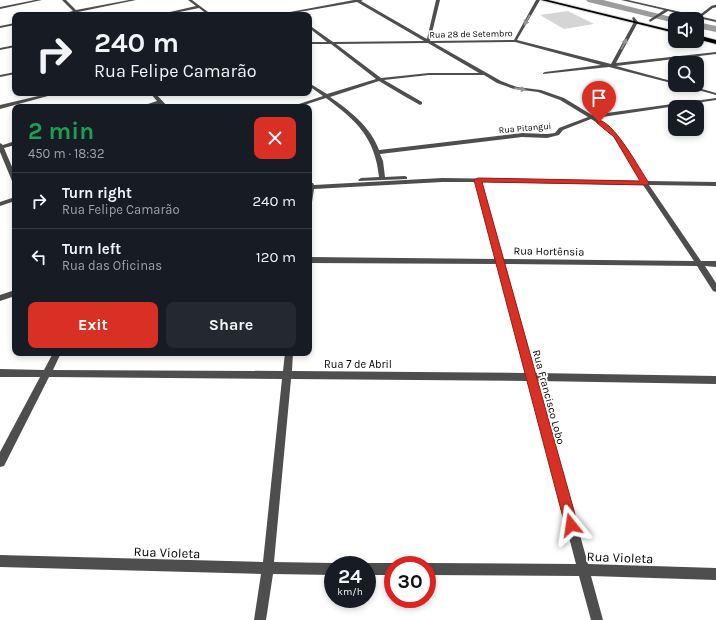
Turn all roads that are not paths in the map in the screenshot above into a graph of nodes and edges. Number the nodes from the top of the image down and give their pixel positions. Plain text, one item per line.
1 (40, 0) edge
2 (64, 0) edge
3 (134, 0) edge
4 (190, 0) edge
5 (356, 0) edge
6 (365, 0) edge
7 (438, 0) edge
8 (538, 0) edge
9 (543, 0) edge
10 (559, 0) edge
11 (623, 0) edge
12 (199, 6) junction
13 (716, 6) edge
14 (0, 8) edge
15 (668, 10) junction
16 (76, 12) edge
17 (81, 12) edge
18 (172, 12) edge
19 (206, 12) edge
20 (300, 12) edge
21 (677, 12) edge
22 (704, 13) edge
23 (704, 18) edge
24 (635, 20) junction
25 (650, 21) junction
26 (716, 21) edge
27 (12, 25) edge
28 (668, 25) edge
29 (0, 27) edge
30 (312, 28) edge
31 (668, 30) edge
32 (704, 34) edge
33 (716, 37) edge
34 (704, 39) edge
35 (515, 41) junction
36 (428, 42) junction
37 (716, 42) edge
38 (312, 43) edge
39 (333, 43) junction
40 (12, 47) edge
41 (0, 49) edge
42 (716, 54) edge
43 (612, 66) junction
44 (545, 73) dead end
45 (12, 74) edge
46 (484, 74) junction
47 (0, 76) edge
48 (398, 77) junction
49 (475, 79) dead end
50 (380, 80) junction
51 (668, 81) edge
52 (312, 86) edge
53 (704, 91) edge
54 (716, 94) edge
55 (45, 96) edge
56 (155, 96) edge
57 (326, 96) junction
58 (716, 99) edge
59 (160, 102) joint
60 (420, 103) dead end
61 (12, 104) edge
62 (12, 104) edge
63 (153, 104) edge
64 (302, 104) edge
65 (0, 107) edge
66 (592, 117) junction
67 (12, 144) edge
68 (0, 146) edge
69 (378, 152) junction
70 (12, 174) edge
71 (382, 178) junction
72 (442, 180) junction
73 (478, 180) junction
74 (645, 183) junction
75 (716, 184) edge
76 (312, 186) edge
77 (312, 186) edge
78 (12, 200) edge
79 (0, 204) edge
80 (312, 260) edge
81 (500, 262) junction
82 (700, 264) junction
83 (716, 264) edge
84 (716, 288) edge
85 (12, 294) edge
86 (0, 298) edge
87 (55, 356) edge
88 (289, 356) edge
89 (0, 373) edge
90 (46, 374) junction
91 (286, 375) junction
92 (530, 377) junction
93 (716, 380) edge
94 (0, 462) edge
95 (0, 561) edge
96 (268, 568) junction
97 (324, 569) edge
98 (436, 569) edge
99 (584, 570) junction
100 (716, 574) edge
101 (260, 620) edge
102 (597, 620) edge

1 - 14 street
2 - 16 street
3 - 17 street
4 - 12 street
5 - 6 street
5 - 20 street
5 - 36 street
7 - 36 street
8 -> 35 street
9 - 24 main road
10 - 24 main road
11 - 15 street
12 - 18 street
12 - 19 street
13 - 22 lane
15 - 21 street
15 - 25 street
23 - 26 street
24 - 25 main road
24 - 31 main road
43 -> 24 street
25 - 28 main road
27 - 29 street
30 - 39 street
32 - 33 main road
34 - 37 main road
35 - 36 street, Rua 28 de Setembro
35 - 43 street, Rua 28 de Setembro
36 - 39 street, Rua 28 de Setembro
36 - 46 street
38 - 39 street, Rua 28 de Setembro
39 - 50 street
40 - 41 street
42 - 43 street
43 - 44 street
43 - 51 street, Rua 28 de Setembro
45 - 47 street
46 - 48 street
46 -> 66 street
48 - 49 street
48 - 50 street
50 - 57 street
50 - 60 street
52 - 57 street
53 - 54 street
55 - 61 street
56 - 59 street
57 - 64 street
57 - 69 street
58 - 66 street, Rua Pitangui
59 - 63 street
62 - 65 street
66 - 69 street, Rua Pitangui
66 - 74 street
67 - 68 street
68 - 70 street
69 - 71 street
71 - 72 street
71 - 76 street
72 - 73 street
72 - 77 street
73 - 74 street
73 - 81 street, Rua Francisco Lobo
74 - 75 street
74 - 82 street
78 - 79 street
80 - 81 street, Rua Hortênsia
81 - 82 street, Rua Hortênsia
81 - 92 street, Rua Francisco Lobo
82 - 83 street, Rua Hortênsia
82 - 84 street
85 - 86 street
87 - 90 street
88 - 91 street
89 - 90 street, Rua 7 de Abril
90 - 91 street, Rua 7 de Abril
90 - 94 street
91 - 92 street, Rua 7 de Abril
91 - 96 street
92 - 93 street, Rua 7 de Abril
92 - 99 street, Rua Francisco Lobo
95 - 96 street, Rua Violeta
96 - 97 street, Rua Violeta
96 - 101 street
98 - 99 street, Rua Violeta
99 - 100 street, Rua Violeta
99 - 102 street, Rua Francisco Lobo

